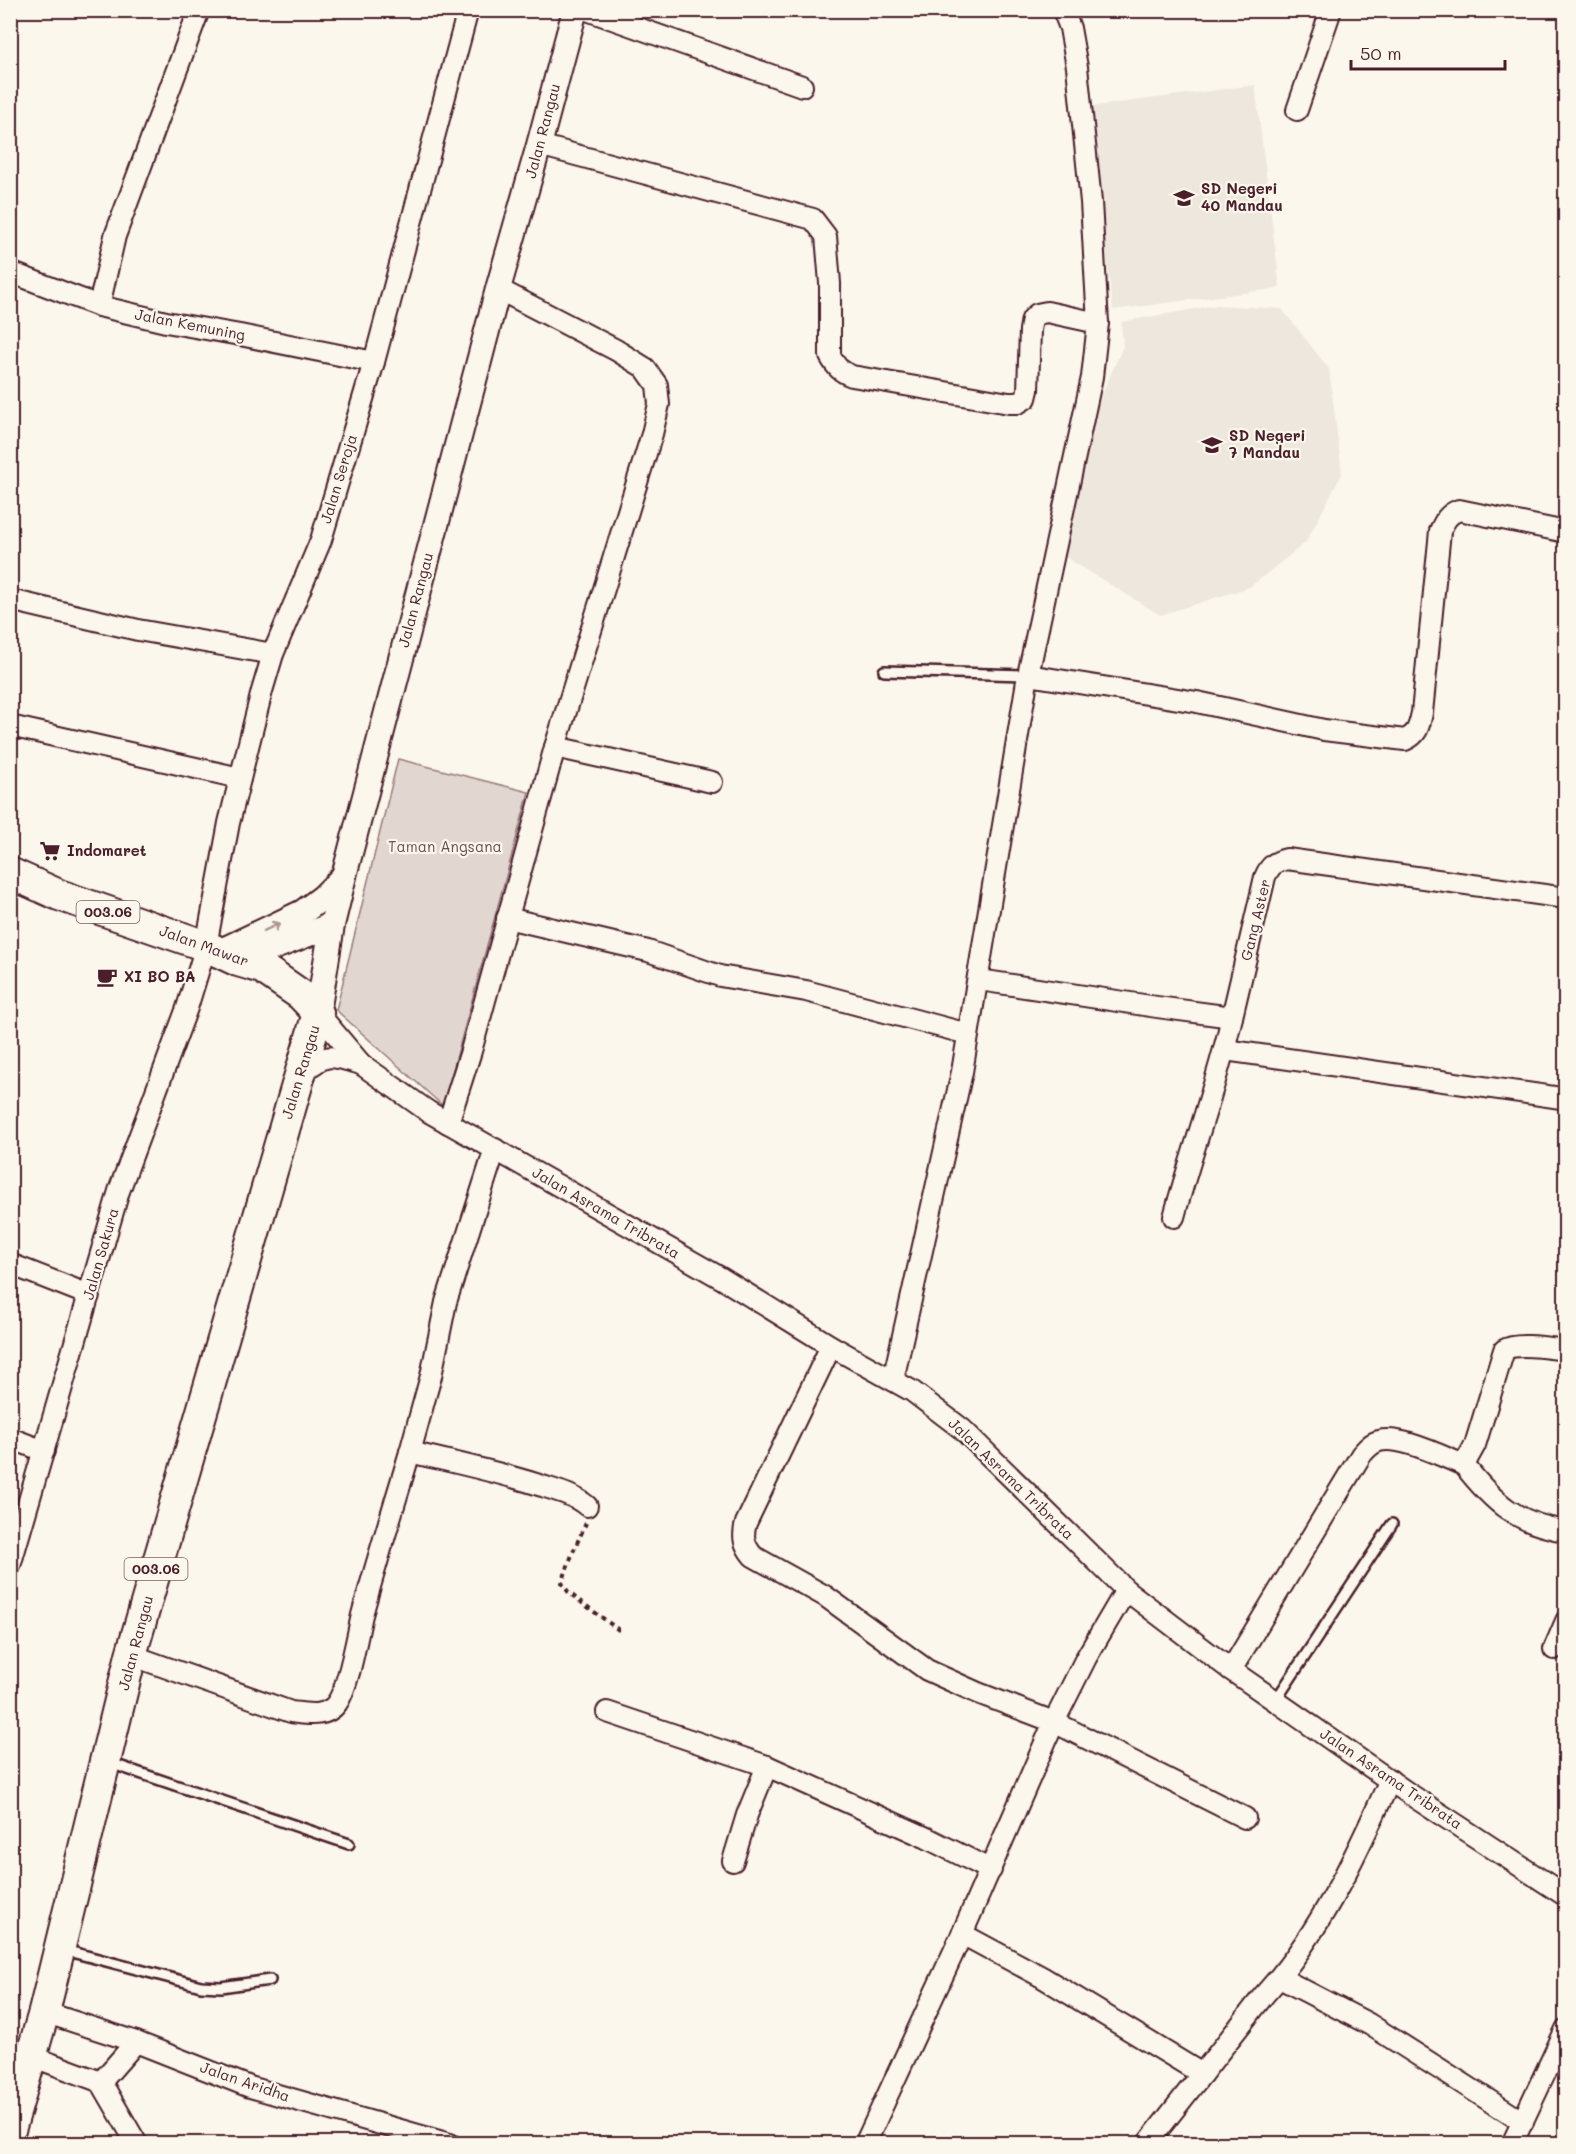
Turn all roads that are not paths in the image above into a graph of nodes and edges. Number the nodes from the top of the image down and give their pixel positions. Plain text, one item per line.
1 (199, 10) edge
2 (468, 10) edge
3 (575, 10) edge
4 (586, 10) edge
5 (1063, 10) edge
6 (1331, 10) edge
7 (802, 86) dead end
8 (1297, 110) dead end
9 (539, 146) junction
10 (10, 272) edge
11 (498, 289) junction
12 (99, 306) junction
13 (1098, 323) junction
14 (374, 362) junction
15 (1566, 532) edge
16 (10, 600) edge
17 (273, 654) junction
18 (884, 671) dead end
19 (1028, 675) junction
20 (10, 726) edge
21 (555, 747) junction
22 (240, 778) junction
23 (712, 782) dead end
24 (10, 873) edge
25 (344, 876) junction
26 (1566, 898) edge
27 (507, 918) junction
28 (333, 925) junction
29 (221, 953) junction
30 (979, 980) junction
31 (1232, 1017) junction
32 (969, 1034) junction
33 (308, 1042) junction
34 (1225, 1050) junction
35 (337, 1057) junction
36 (361, 1064) junction
37 (1561, 1098) dead end
38 (448, 1123) junction
39 (495, 1149) junction
40 (1174, 1217) dead end
41 (10, 1264) edge
42 (89, 1295) junction
43 (831, 1346) junction
44 (1566, 1350) edge
45 (893, 1380) junction
46 (10, 1438) edge
47 (44, 1451) junction
48 (410, 1452) junction
49 (1464, 1465) junction
50 (587, 1506) road end
51 (17, 1520) edge
52 (1392, 1524) dead end
53 (1566, 1531) edge
54 (10, 1566) edge
55 (1126, 1590) junction
56 (1566, 1621) edge
57 (1554, 1649) dead end
58 (131, 1655) junction
59 (1231, 1670) junction
60 (1275, 1700) junction
61 (607, 1712) dead end
62 (1054, 1722) junction
63 (105, 1761) junction
64 (767, 1766) junction
65 (1390, 1780) junction
66 (1245, 1818) dead end
67 (349, 1844) dead end
68 (733, 1861) dead end
69 (991, 1870) junction
70 (1566, 1896) edge
71 (962, 1934) junction
72 (59, 1948) junction
73 (1280, 1978) junction
74 (270, 1980) dead end
75 (44, 2012) junction
76 (1566, 2029) edge
77 (136, 2042) junction
78 (31, 2056) junction
79 (1202, 2074) junction
80 (101, 2082) junction
81 (1523, 2122) junction
82 (10, 2130) edge
83 (137, 2144) edge
84 (450, 2144) edge
85 (865, 2144) edge
86 (1147, 2144) edge
87 (1512, 2144) edge

1 - 12 street
2 - 14 street, Jalan Seroja
3 - 9 street, Jalan Rangau
4 - 7 street
5 - 13 street
6 - 8 street
9 - 11 street, Jalan Rangau
9 - 13 street
10 - 12 street, Jalan Kemuning
11 - 21 street
11 - 25 street, Jalan Rangau
12 - 14 street, Jalan Kemuning
13 - 19 street
14 - 17 street, Jalan Seroja
15 - 19 street
16 - 17 street
17 - 22 street, Jalan Seroja
18 - 19 lane
19 - 30 street
20 - 22 street
21 - 23 street
21 - 27 street
22 - 29 street, Jalan Seroja
24 - 29 main road, Jalan Mawar / 003.06
25 - 28 street, Jalan Rangau
29 -> 25 street
26 - 31 street, Gang Aster
27 - 32 street
27 - 38 street
28 - 29 street
28 - 33 street, Jalan Rangau
29 - 33 main road, Jalan Mawar / 003.06
29 - 42 street, Jalan Sakura
30 - 31 street
30 - 32 street
31 - 34 street
32 - 45 street
33 - 35 street
33 - 35 street
33 - 36 street, Jalan Asrama Tribrata
33 - 58 main road, Jalan Rangau / 003.06
34 - 37 street
34 - 40 street
35 - 36 street
36 - 38 street, Jalan Asrama Tribrata
38 - 39 street, Jalan Asrama Tribrata
39 - 43 street, Jalan Asrama Tribrata
39 - 48 street
41 - 42 street
42 - 47 street, Jalan Sakura
43 - 45 street, Jalan Asrama Tribrata
43 - 62 street
44 - 49 street
45 - 55 street, Jalan Asrama Tribrata
46 - 47 street
47 - 51 street, Jalan Sakura
48 - 50 street
48 - 58 street
49 - 53 street
49 - 59 street
51 - 54 street, Jalan Sakura
52 - 60 lane
55 - 59 street, Jalan Asrama Tribrata
55 - 62 street
56 - 57 street
58 - 63 main road, Jalan Rangau / 003.06
59 - 60 street, Jalan Asrama Tribrata
60 - 65 street, Jalan Asrama Tribrata
61 - 64 street
62 - 66 street
62 - 69 street
63 - 67 lane
63 - 72 main road, Jalan Rangau / 003.06
64 - 68 street
64 - 69 street
65 - 70 street, Jalan Asrama Tribrata
65 - 73 street
69 - 71 street
71 - 79 street
71 - 85 street
72 - 74 lane
72 - 75 main road, Jalan Rangau / 003.06
73 - 79 street
73 - 81 street
75 - 77 street, Jalan Aridha
75 - 78 main road, Jalan Rangau / 003.06
76 - 81 street
77 - 80 street
77 - 84 street, Jalan Aridha
78 - 80 street
78 - 82 main road, Jalan Rangau / 003.06
79 - 86 street
80 - 83 street
81 - 87 street

